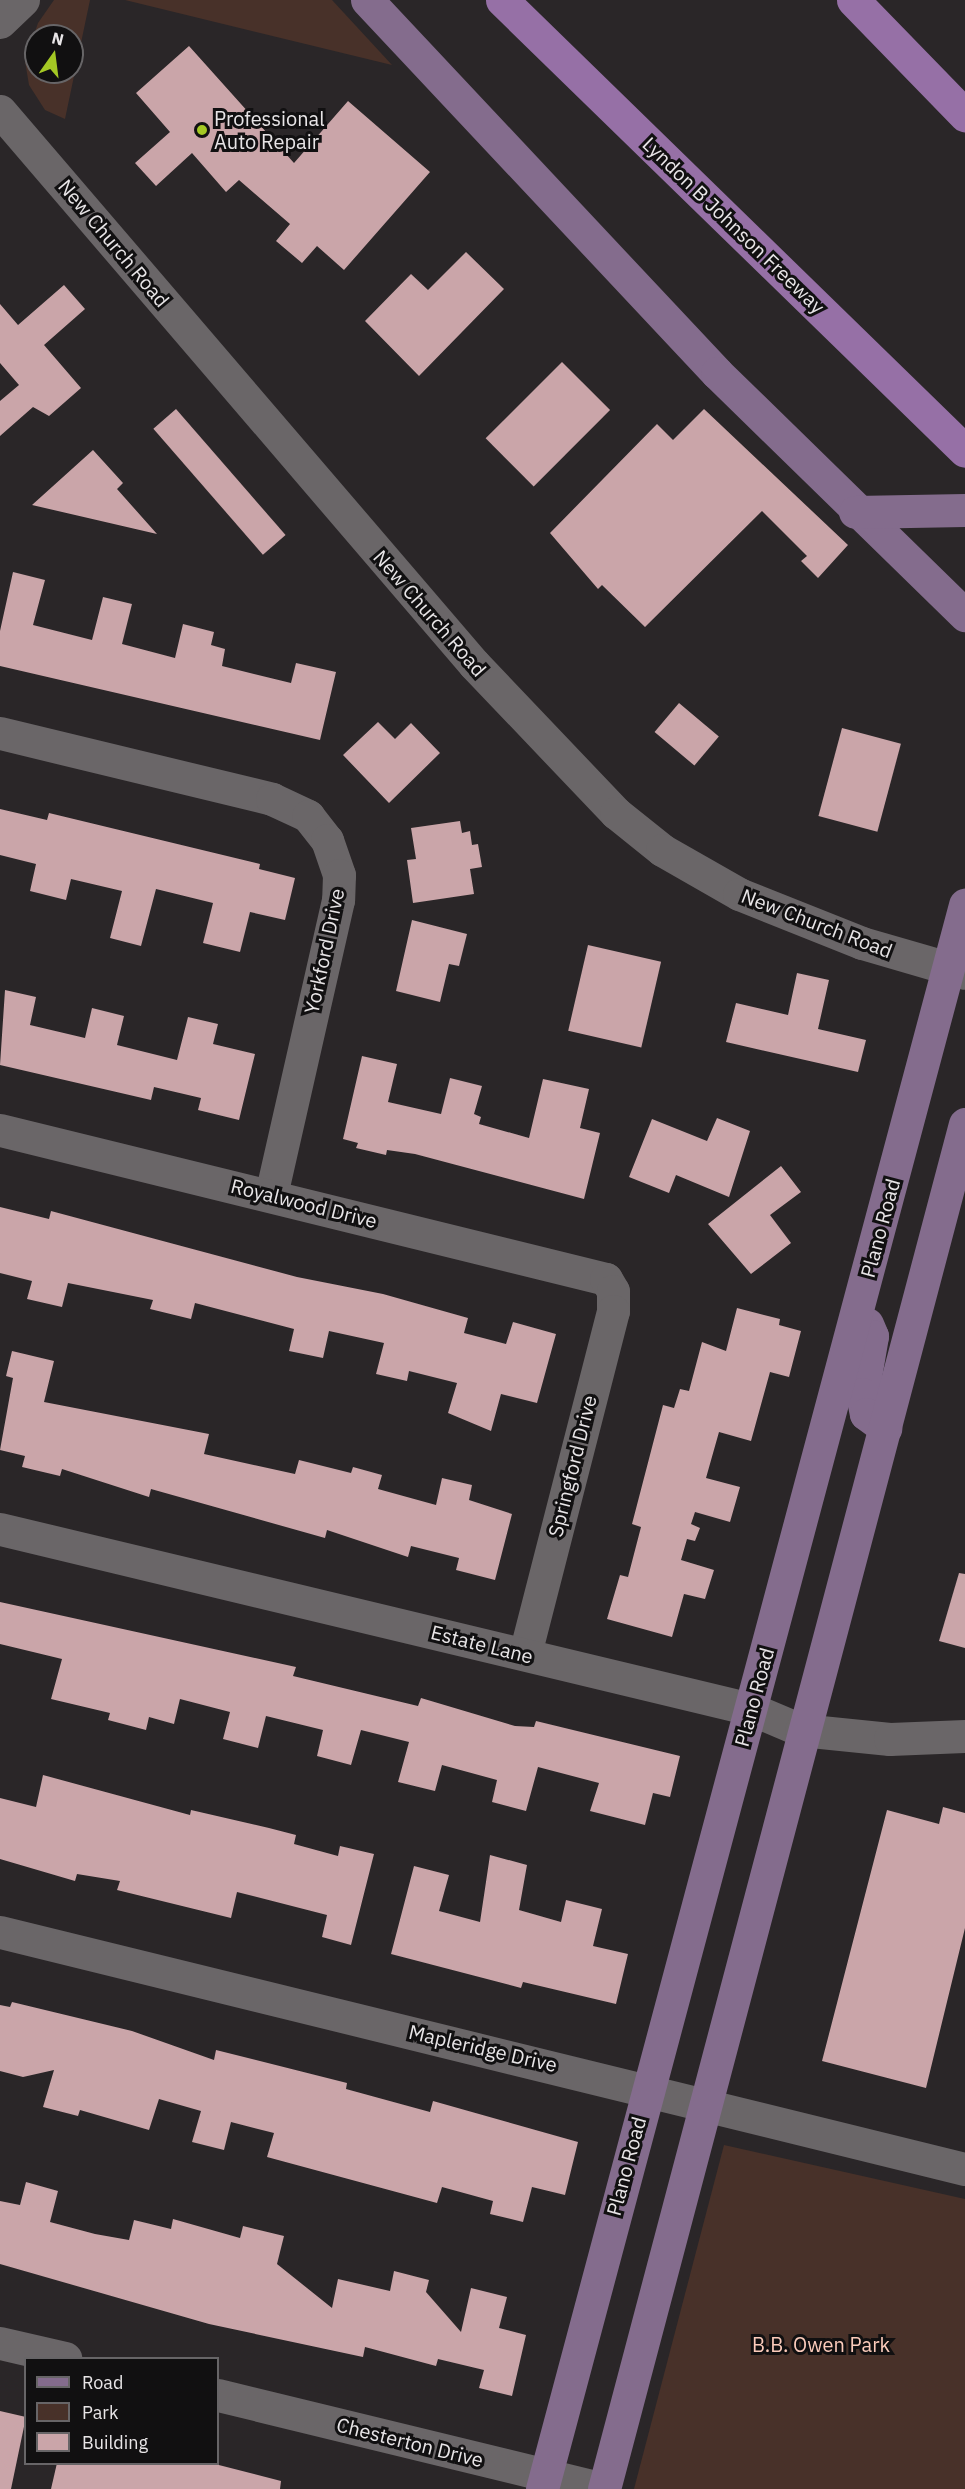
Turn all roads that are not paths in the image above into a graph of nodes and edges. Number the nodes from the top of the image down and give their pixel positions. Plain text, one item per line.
1 (23, 0) edge
2 (367, 0) edge
3 (502, 0) edge
4 (853, 0) edge
5 (0, 22) edge
6 (0, 111) edge
7 (965, 115) edge
8 (965, 451) edge
9 (965, 510) edge
10 (855, 512) junction
11 (965, 615) edge
12 (0, 733) edge
13 (965, 905) edge
14 (957, 971) edge
15 (965, 1124) edge
16 (0, 1130) edge
17 (271, 1195) junction
18 (606, 1279) joint
19 (857, 1314) junction
20 (885, 1428) junction
21 (0, 1529) edge
22 (525, 1654) junction
23 (751, 1709) junction
24 (801, 1730) junction
25 (965, 1737) edge
26 (0, 1932) edge
27 (647, 2087) junction
28 (704, 2101) junction
29 (965, 2169) edge
30 (0, 2343) edge
31 (61, 2357) edge
32 (219, 2396) edge
33 (544, 2482) edge
34 (604, 2489) edge

1 - 5 street
2 - 10 main road
3 - 8 highway, Lyndon B Johnson Freeway
4 - 7 highway
6 - 14 street, New Church Road
9 - 10 main road
10 - 11 main road
12 - 17 street, Yorkford Drive
13 - 14 main road, Plano Road
14 - 19 main road, Plano Road
15 - 20 main road
16 - 17 street, Royalwood Drive
17 - 18 street, Royalwood Drive
18 - 22 street, Springford Drive
19 - 20 main road
19 - 23 main road, Plano Road
20 - 24 main road
21 - 22 street, Estate Lane
22 - 23 street, Estate Lane
23 - 24 street, Estate Lane
23 - 27 main road, Plano Road
24 - 25 street, Estate Lane
24 - 28 main road
26 - 27 street, Mapleridge Drive
27 - 28 street, Mapleridge Drive
27 - 33 main road, Plano Road
28 - 29 street, Mapleridge Drive
28 - 34 main road
30 - 31 street
32 - 33 street, Chesterton Drive
33 - 34 street, Chesterton Drive

